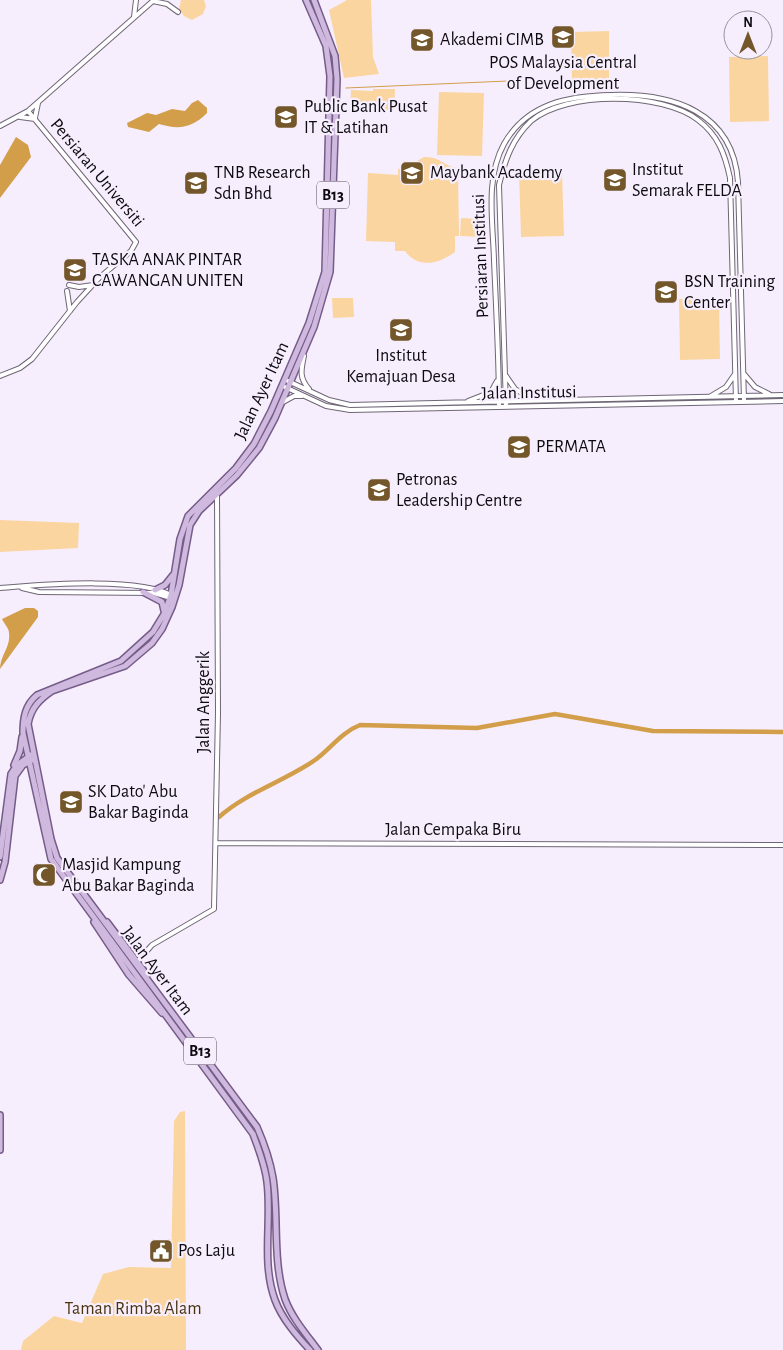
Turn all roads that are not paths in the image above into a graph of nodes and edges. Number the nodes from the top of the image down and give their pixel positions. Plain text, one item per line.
1 (136, 0) edge
2 (306, 0) edge
3 (314, 0) edge
4 (153, 1) edge
5 (178, 12) dead end
6 (133, 19) junction
7 (38, 101) junction
8 (28, 111) junction
9 (18, 117) junction
10 (35, 120) junction
11 (0, 126) edge
12 (69, 285) dead end
13 (93, 285) junction
14 (68, 290) dead end
15 (70, 311) junction
16 (306, 347) junction
17 (744, 372) junction
18 (505, 374) junction
19 (735, 374) junction
20 (0, 376) edge
21 (498, 376) junction
22 (284, 379) junction
23 (290, 382) junction
24 (281, 385) junction
25 (287, 388) junction
26 (310, 391) junction
27 (773, 395) junction
28 (783, 395) edge
29 (304, 396) junction
30 (709, 396) junction
31 (744, 396) junction
32 (736, 399) junction
33 (536, 400) junction
34 (499, 401) junction
35 (505, 401) junction
36 (744, 401) junction
37 (783, 401) edge
38 (466, 402) junction
39 (281, 403) junction
40 (499, 407) junction
41 (506, 407) junction
42 (217, 495) junction
43 (176, 570) junction
44 (72, 584) junction
45 (17, 587) junction
46 (0, 588) edge
47 (155, 590) junction
48 (72, 591) junction
49 (143, 592) junction
50 (172, 597) junction
51 (164, 614) junction
52 (23, 733) junction
53 (31, 758) junction
54 (19, 769) junction
55 (11, 774) junction
56 (32, 775) junction
57 (216, 843) junction
58 (783, 845) edge
59 (0, 857) edge
60 (0, 880) edge
61 (77, 887) junction
62 (138, 961) junction
63 (167, 1007) junction
64 (0, 1115) edge
65 (0, 1150) edge
66 (269, 1276) junction
67 (281, 1276) junction
68 (285, 1299) junction
69 (275, 1300) junction
70 (310, 1350) edge
71 (318, 1350) edge

1 - 6 street
2 - 22 main road, Jalan Ayer Itam / B13
3 - 16 main road, Jalan Ayer Itam / B13
4 - 5 street
4 - 6 street
6 - 7 street
7 - 8 street
7 - 10 street
8 - 9 street
8 - 10 street, Persiaran Universiti
9 - 10 street
9 - 11 street
10 - 13 street, Persiaran Universiti
12 - 13 street
13 - 15 street, Persiaran Universiti
14 - 15 street
15 - 20 street, Persiaran Universiti
16 - 23 main road, Jalan Ayer Itam / B13
16 - 26 street
17 - 21 street, Persiaran Institusi
17 - 27 street
17 - 31 street, Persiaran Institusi
18 - 19 street, Persiaran Institusi
18 - 33 street
18 - 35 street, Persiaran Institusi
19 - 30 street
19 - 32 street, Persiaran Institusi
21 - 34 street, Persiaran Institusi
21 - 38 street
22 - 23 street, Jalan Institusi
22 - 24 main road, Jalan Ayer Itam / B13
23 - 25 main road, Jalan Ayer Itam / B13
23 - 26 street, Jalan Institusi
24 - 25 street, Jalan Institusi
24 - 43 main road, Jalan Ayer Itam / B13
25 - 29 street, Jalan Institusi
25 - 39 main road, Jalan Ayer Itam / B13
26 - 38 street, Jalan Institusi
27 - 28 street, Jalan Institusi
27 - 31 street, Jalan Institusi
29 - 39 street
29 - 40 street, Jalan Institusi
30 - 32 street, Jalan Institusi
30 - 33 street, Jalan Institusi
31 - 32 street, Jalan Institusi
31 - 36 street, Persiaran Institusi
32 - 36 street, Jalan Institusi
32 - 41 street, Jalan Institusi
33 - 35 street, Jalan Institusi
34 - 35 street, Jalan Institusi
34 - 38 street, Jalan Institusi
34 - 40 street, Persiaran Institusi
35 - 41 street, Persiaran Institusi
36 - 37 street, Jalan Institusi
39 - 42 main road, Jalan Ayer Itam / B13
40 - 41 street, Jalan Institusi
42 - 50 main road, Jalan Ayer Itam / B13
42 - 57 street, Jalan Anggerik
43 - 47 main road
43 - 50 main road, Jalan Ayer Itam / B13
44 - 45 street
44 - 47 street
44 - 48 street
45 - 46 street
45 - 48 street
47 - 50 street
48 - 49 street
49 - 50 street
49 - 51 main road
50 - 51 main road, Jalan Ayer Itam / B13
50 - 53 main road, B13
51 - 52 main road, Jalan Ayer Itam / B13
52 - 53 main road, Jalan Ayer Itam / B13
52 - 55 main road
53 - 54 main road
53 - 55 main road
53 - 56 main road, B13
53 - 61 main road, Jalan Ayer Itam / B13
54 - 56 main road
54 - 60 main road
55 - 59 main road
56 - 66 main road, Jalan Ayer Itam / B13
57 - 58 street, Jalan Cempaka Biru
57 - 62 street, Jalan Anggerik
61 - 62 main road
61 - 63 main road, Jalan Ayer Itam / B13
62 - 63 main road
63 - 67 main road, Jalan Ayer Itam / B13
64 - 65 main road
66 - 67 main road
66 - 69 main road, B13
67 - 68 main road, Jalan Ayer Itam / B13
68 - 69 main road
68 - 71 main road, Jalan Ayer Itam / B13
69 - 70 main road, B13

